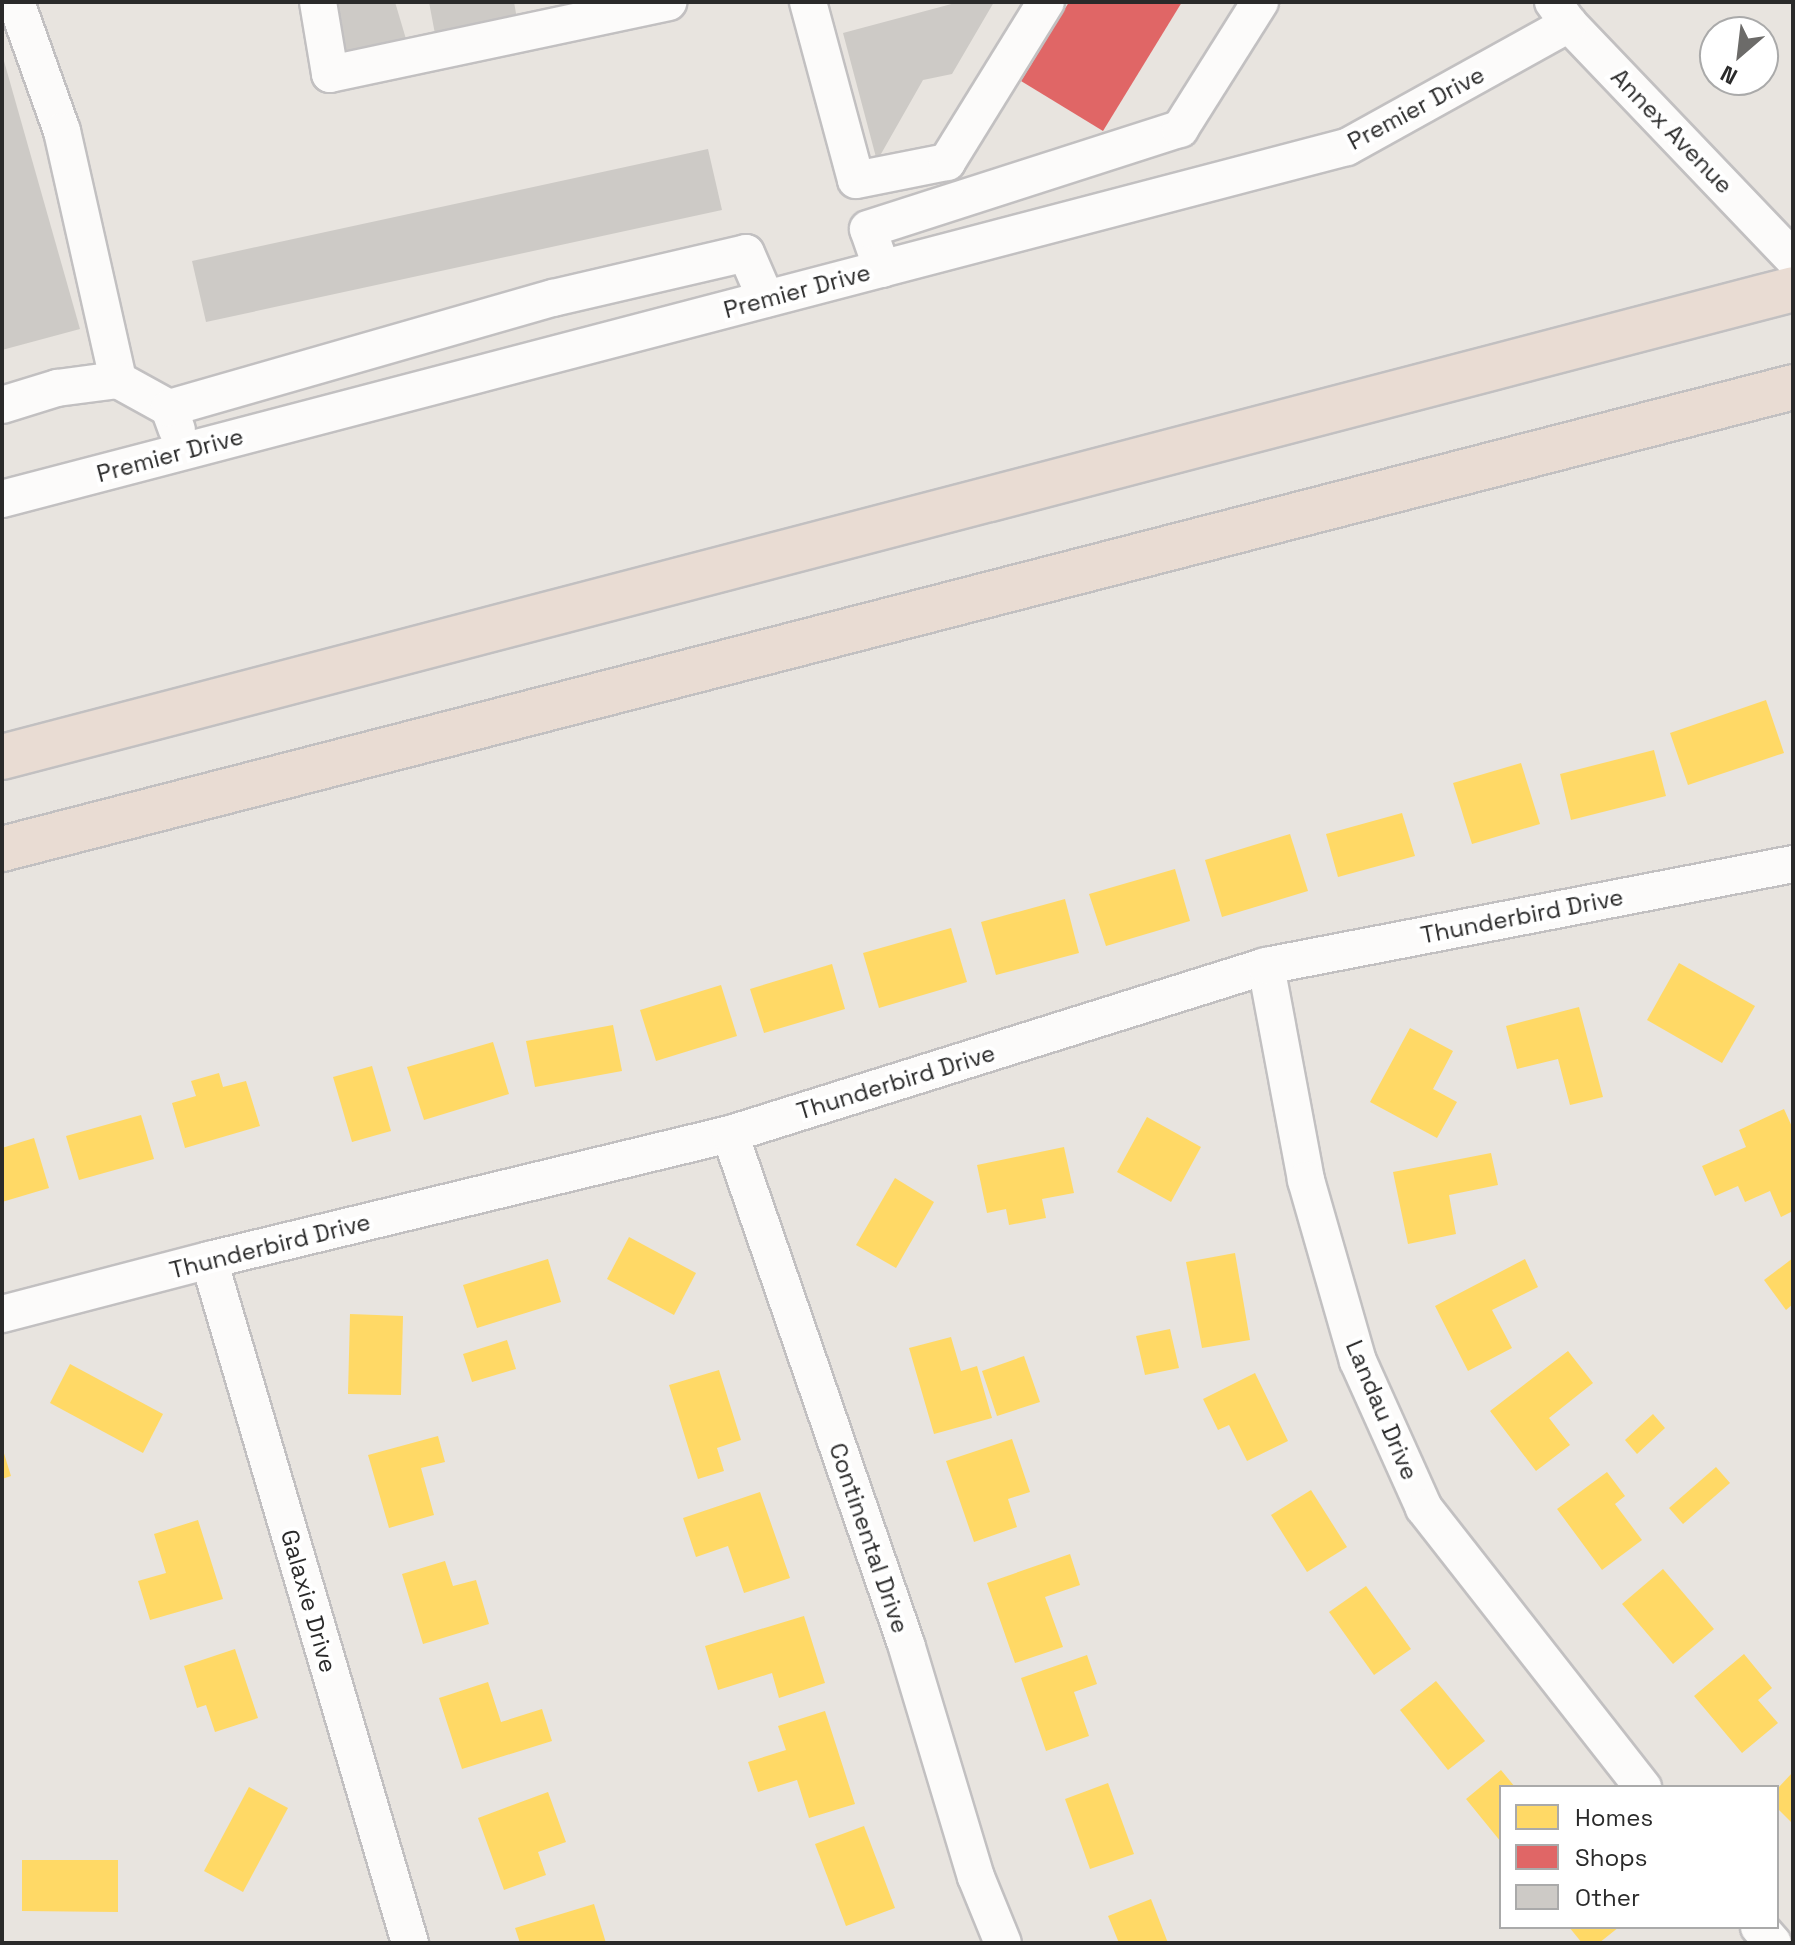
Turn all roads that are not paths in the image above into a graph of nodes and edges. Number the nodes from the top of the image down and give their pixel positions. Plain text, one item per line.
1 (16, 2) edge
2 (318, 2) edge
3 (668, 2) edge
4 (808, 2) edge
5 (1046, 2) edge
6 (1260, 2) edge
7 (1561, 13) edge
8 (856, 180) junction
9 (868, 229) junction
10 (1793, 258) edge
11 (882, 269) junction
12 (1793, 289) edge
13 (766, 299) junction
14 (118, 380) junction
15 (1793, 387) edge
16 (2, 405) edge
17 (169, 408) junction
18 (184, 452) junction
19 (2, 499) edge
20 (2, 757) edge
21 (2, 849) edge
22 (1793, 864) edge
23 (1266, 966) junction
24 (730, 1134) junction
25 (209, 1260) junction
26 (2, 1314) edge
27 (1641, 1785) edge
28 (410, 1943) edge
29 (1003, 1943) edge

1 - 14 street
2 - 3 street
4 - 8 street
5 - 8 street
6 - 9 street
7 - 10 street, Annex Avenue
7 - 11 street, Premier Drive
8 - 9 street
9 - 11 street
11 - 13 street, Premier Drive
12 - 20 highway
13 - 17 street
13 - 18 street, Premier Drive
14 - 16 street
14 - 17 street
15 - 21 highway
17 - 18 street
18 - 19 street, Premier Drive
22 - 23 street, Thunderbird Drive
23 - 24 street, Thunderbird Drive
23 - 27 street, Landau Drive
24 - 25 street, Thunderbird Drive
24 - 29 street, Continental Drive
25 - 26 street, Thunderbird Drive
25 - 28 street, Galaxie Drive

